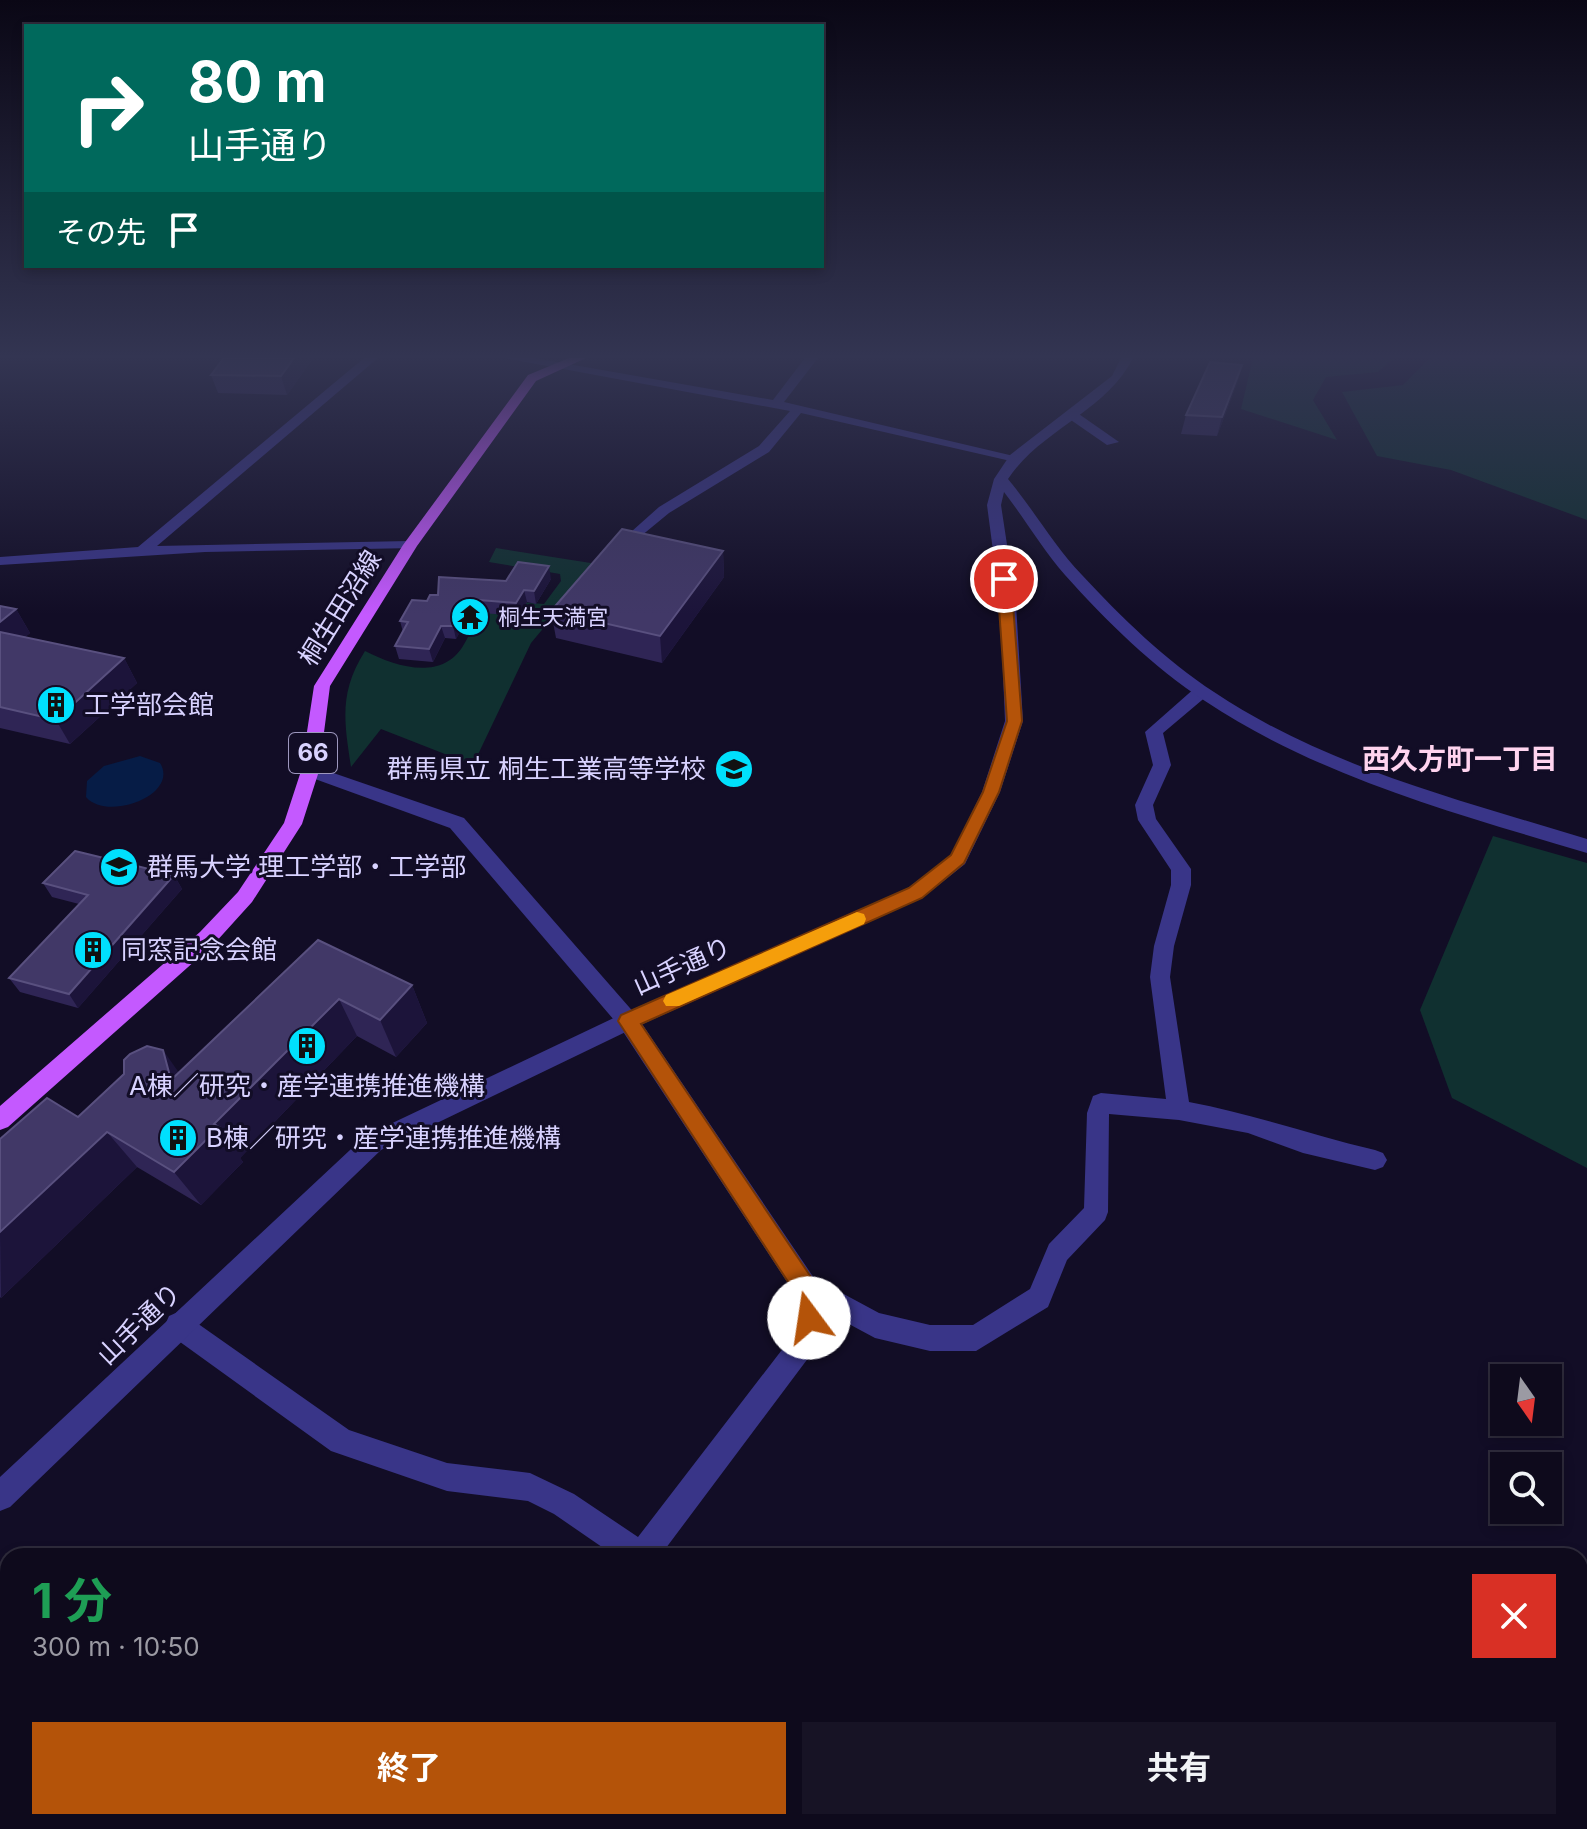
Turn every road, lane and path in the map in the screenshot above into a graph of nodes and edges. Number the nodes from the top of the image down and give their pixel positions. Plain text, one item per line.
1 (270, 443) edge
2 (484, 443) edge
3 (769, 443) edge
4 (950, 443) edge
5 (1034, 443) edge
6 (1015, 458) junction
7 (1001, 479) junction
8 (410, 545) junction
9 (144, 549) junction
10 (612, 557) edge
11 (0, 561) edge
12 (1202, 691) junction
13 (310, 771) junction
14 (1587, 846) edge
15 (628, 1021) junction
16 (1179, 1110) junction
17 (0, 1120) edge
18 (1375, 1160) dead end
19 (805, 1287) junction
20 (178, 1325) junction
21 (0, 1497) edge
22 (629, 1548) edge
23 (647, 1548) edge

1 - 9 street
2 - 8 main road, 桐生田沼線 / 66
3 - 10 street
4 - 6 street
5 - 6 street, 山手通り
6 - 7 street, 山手通り
7 - 12 street
7 - 15 street, 山手通り
8 - 9 street
8 - 13 main road, 桐生田沼線 / 66
9 - 11 street
12 - 14 street
12 - 16 street
13 - 15 street
13 - 17 main road, 桐生田沼線 / 66
15 - 19 street
15 - 20 street, 山手通り
16 - 18 street
16 - 19 street
19 - 23 street
20 - 21 street, 山手通り
20 - 22 street

